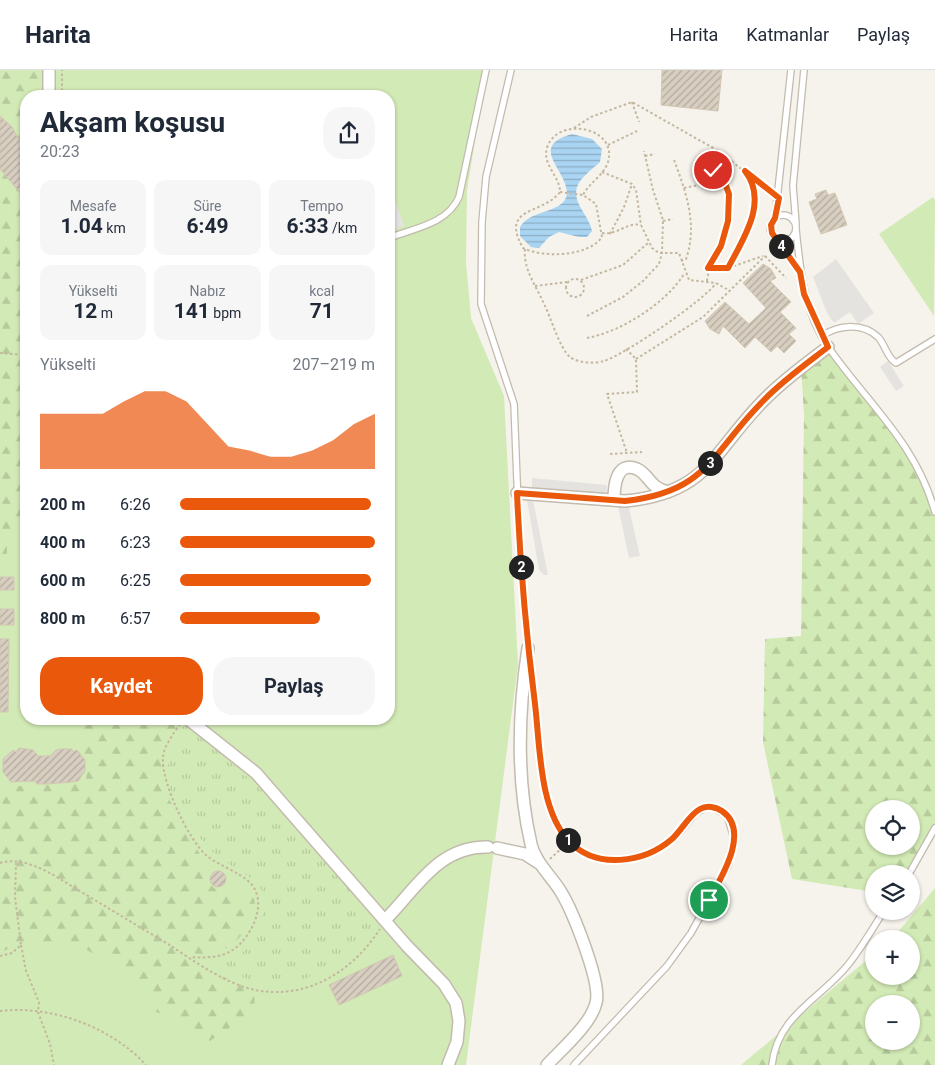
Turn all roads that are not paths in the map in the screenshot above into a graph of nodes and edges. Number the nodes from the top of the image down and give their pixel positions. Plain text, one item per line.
1 (49, 70) edge
2 (486, 70) edge
3 (512, 70) edge
4 (791, 70) edge
5 (804, 70) edge
6 (49, 90) edge
7 (775, 218) junction
8 (796, 227) junction
9 (395, 236) edge
10 (774, 237) junction
11 (800, 272) junction
12 (822, 336) junction
13 (935, 339) edge
14 (828, 347) junction
15 (643, 474) junction
16 (668, 492) junction
17 (517, 493) junction
18 (614, 500) junction
19 (636, 500) junction
20 (935, 512) edge
21 (528, 648) junction
22 (196, 725) edge
23 (935, 828) edge
24 (542, 864) junction
25 (914, 865) edge
26 (385, 920) junction
27 (878, 920) edge
28 (448, 1065) edge
29 (547, 1065) edge
30 (574, 1065) edge
31 (772, 1065) edge

1 - 6 street
2 - 9 lane
3 - 17 lane
4 - 7 lane
5 - 8 lane
7 - 8 lane
7 - 10 lane
8 - 10 lane
8 - 11 lane
10 - 11 lane
11 - 12 lane
12 - 13 lane
12 - 14 lane
14 - 16 street
14 - 20 lane
15 - 16 street
15 - 18 street
15 - 19 street
16 - 19 street
17 - 18 street
17 - 21 lane
18 - 19 street
21 - 24 street
21 - 30 lane
22 - 26 street
23 - 25 lane
24 - 26 street
24 - 29 street
26 - 28 street
27 - 31 lane

